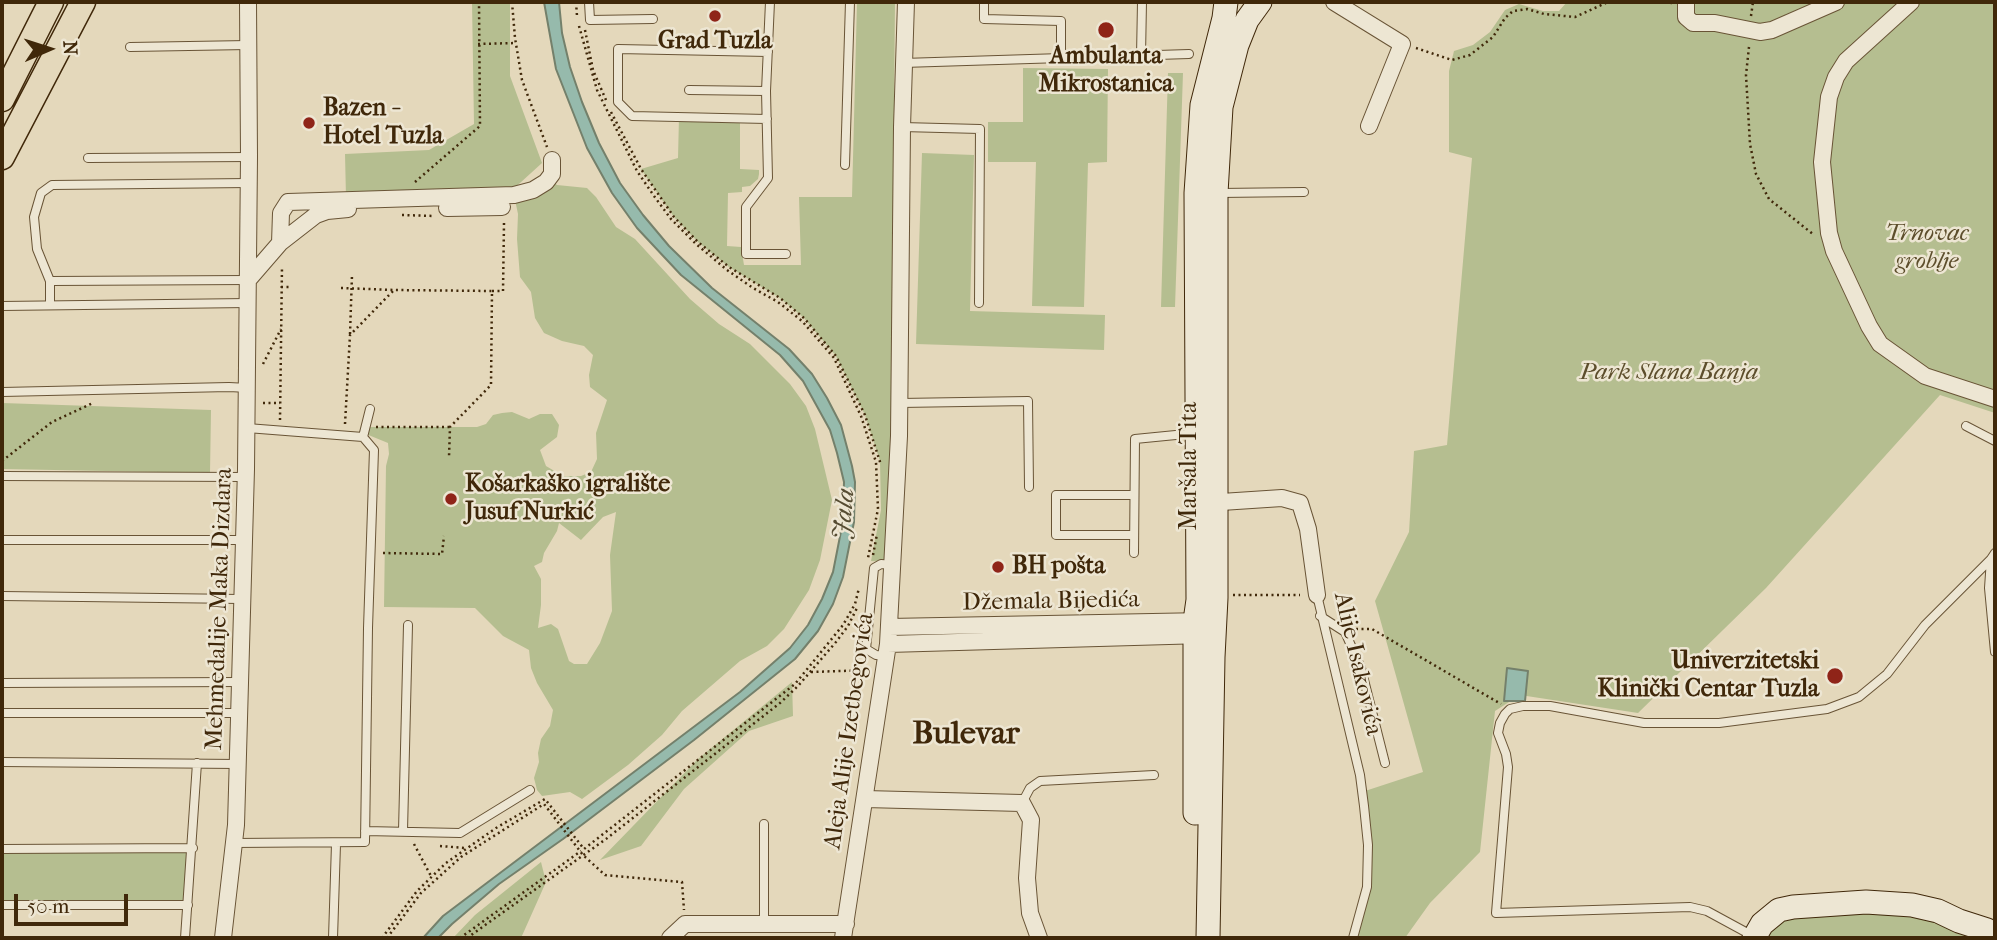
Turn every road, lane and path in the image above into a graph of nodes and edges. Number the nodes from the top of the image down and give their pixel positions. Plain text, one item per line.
1 (51, 2) edge
2 (83, 2) edge
3 (248, 2) edge
4 (479, 2) edge
5 (512, 2) edge
6 (578, 2) edge
7 (589, 2) edge
8 (770, 2) edge
9 (850, 2) edge
10 (906, 2) edge
11 (984, 2) edge
12 (1142, 2) edge
13 (1226, 2) edge
14 (1260, 2) edge
15 (1334, 2) edge
16 (1608, 2) edge
17 (1686, 2) edge
18 (1836, 2) edge
19 (1911, 2) edge
20 (653, 19) dead end
21 (1750, 31) junction
22 (516, 43) junction
23 (478, 44) junction
24 (1402, 44) junction
25 (248, 45) junction
26 (130, 47) dead end
27 (768, 52) junction
28 (1189, 54) dead end
29 (1141, 56) junction
30 (1061, 58) junction
31 (903, 63) junction
32 (689, 90) dead end
33 (766, 91) junction
34 (2, 99) edge
35 (767, 119) junction
36 (1368, 126) dead end
37 (902, 127) junction
38 (2, 157) edge
39 (249, 157) junction
40 (88, 158) dead end
41 (552, 160) joint
42 (845, 165) dead end
43 (249, 183) junction
44 (1304, 192) dead end
45 (1206, 193) junction
46 (396, 198) junction
47 (503, 212) joint
48 (395, 215) dead end
49 (436, 216) dead end
50 (1819, 239) dead end
51 (280, 243) junction
52 (786, 254) dead end
53 (282, 263) dead end
54 (352, 275) dead end
55 (248, 280) junction
56 (51, 281) junction
57 (281, 287) junction
58 (289, 287) dead end
59 (341, 288) dead end
60 (352, 288) junction
61 (394, 290) junction
62 (492, 291) junction
63 (248, 303) junction
64 (979, 303) dead end
65 (50, 304) junction
66 (2, 306) edge
67 (281, 328) junction
68 (350, 334) junction
69 (263, 364) dead end
70 (248, 388) junction
71 (122, 390) junction
72 (2, 392) edge
73 (1995, 399) edge
74 (280, 402) junction
75 (263, 403) dead end
76 (900, 403) junction
77 (370, 409) dead end
78 (280, 420) dead end
79 (354, 426) dead end
80 (1966, 426) dead end
81 (375, 427) dead end
82 (450, 427) junction
83 (247, 428) junction
84 (1196, 433) junction
85 (363, 437) junction
86 (1995, 441) edge
87 (449, 457) dead end
88 (2, 461) edge
89 (2, 475) edge
90 (245, 477) junction
91 (1029, 487) dead end
92 (1133, 495) junction
93 (1207, 503) junction
94 (1134, 535) junction
95 (444, 537) dead end
96 (2, 540) edge
97 (244, 540) junction
98 (385, 553) dead end
99 (1134, 553) dead end
100 (1993, 556) edge
101 (870, 561) dead end
102 (893, 565) junction
103 (1317, 595) junction
104 (2, 596) edge
105 (241, 599) junction
106 (1320, 616) junction
107 (1207, 622) junction
108 (408, 625) dead end
109 (1345, 632) junction
110 (886, 649) junction
111 (1995, 652) edge
112 (811, 672) junction
113 (239, 682) junction
114 (2, 683) edge
115 (1510, 709) junction
116 (2, 713) edge
117 (239, 713) junction
118 (2, 762) edge
119 (197, 763) junction
120 (1385, 763) dead end
121 (238, 764) junction
122 (1154, 775) dead end
123 (530, 790) dead end
124 (864, 799) junction
125 (1022, 803) junction
126 (764, 824) dead end
127 (365, 831) junction
128 (403, 831) junction
129 (234, 843) junction
130 (414, 843) dead end
131 (336, 844) junction
132 (193, 848) junction
133 (2, 849) edge
134 (582, 852) junction
135 (432, 879) junction
136 (2, 905) edge
137 (188, 905) junction
138 (685, 924) junction
139 (764, 925) junction
140 (1991, 930) edge
141 (845, 931) edge
142 (1754, 937) edge
143 (185, 938) edge
144 (223, 938) edge
145 (333, 938) edge
146 (382, 938) edge
147 (387, 938) edge
148 (460, 938) edge
149 (467, 938) edge
150 (670, 938) edge
151 (1039, 938) edge
152 (1194, 938) edge
153 (1208, 938) edge
154 (1353, 938) edge

1 - 34 main road
2 - 38 main road
3 - 25 street, Mehmedalije Maka Dizdara
4 - 23 path
5 - 22 path
6 - 101 path
7 - 20 lane
8 - 27 lane
9 - 42 lane
10 - 31 street, Aleja Alije Izetbegovića
11 - 30 lane
12 - 29 lane
13 - 45 main road, Maršala Tita
14 - 45 main road, Maršala Tita
15 - 24 street
16 - 24 path
17 - 21 street
18 - 21 street
19 - 73 street
21 - 50 path
22 - 23 path
22 - 41 path
23 - 46 path
24 - 36 street
25 - 26 lane
25 - 39 street, Mehmedalije Maka Dizdara
27 - 33 lane
27 - 35 lane
28 - 29 lane
29 - 30 lane
30 - 31 lane
31 - 37 street, Aleja Alije Izetbegovića
32 - 33 lane
33 - 35 lane
35 - 52 lane
37 - 64 lane
37 - 76 street, Aleja Alije Izetbegovića
39 - 40 lane
39 - 43 street, Mehmedalije Maka Dizdara
41 - 46 street
43 - 55 street, Mehmedalije Maka Dizdara
43 - 56 lane
44 - 45 lane
45 - 84 main road, Maršala Tita
45 - 93 main road, Maršala Tita
46 - 51 street
47 - 51 street
47 - 62 path
48 - 49 path
51 - 55 street
53 - 57 path
54 - 60 path
55 - 56 lane
55 - 63 street, Mehmedalije Maka Dizdara
56 - 65 lane
57 - 58 path
57 - 67 path
59 - 60 path
60 - 61 path
60 - 68 path
61 - 62 path
61 - 68 path
62 - 82 path
63 - 65 lane
63 - 70 street, Mehmedalije Maka Dizdara
65 - 66 lane
67 - 69 path
67 - 74 path
68 - 79 path
70 - 71 lane
70 - 83 street, Mehmedalije Maka Dizdara
71 - 72 lane
71 - 88 path
74 - 75 path
74 - 78 path
76 - 91 lane
76 - 102 street, Aleja Alije Izetbegovića
77 - 85 lane
80 - 86 lane
81 - 82 path
82 - 87 path
83 - 85 lane
83 - 90 street, Mehmedalije Maka Dizdara
84 - 92 lane
84 - 93 main road, Maršala Tita
85 - 127 lane
89 - 90 lane
90 - 97 street, Mehmedalije Maka Dizdara
92 - 94 lane
92 - 94 lane
93 - 103 street, Alije Isakovića
93 - 107 main road, Maršala Tita
94 - 99 lane
95 - 98 path
96 - 97 lane
97 - 105 street, Mehmedalije Maka Dizdara
100 - 111 lane
100 - 115 lane
102 - 110 street, Aleja Alije Izetbegovića
102 - 110 lane
103 - 106 lane, Alije Isakovića
103 - 107 path
104 - 105 lane
105 - 113 street, Mehmedalije Maka Dizdara
106 - 109 lane
106 - 154 lane, Alije Isakovića
107 - 110 street, Džemala Bijedića
107 - 152 main road, Maršala Tita
107 - 153 main road, Maršala Tita
108 - 128 lane
109 - 115 path
109 - 120 lane
110 - 112 path
110 - 124 street, Aleja Alije Izetbegovića
112 - 134 path
112 - 134 path
113 - 114 lane
113 - 117 street, Mehmedalije Maka Dizdara
115 - 142 lane
116 - 117 lane
117 - 121 street, Mehmedalije Maka Dizdara
118 - 119 lane
119 - 121 lane
119 - 132 lane
121 - 129 street, Mehmedalije Maka Dizdara
122 - 125 lane
123 - 128 lane
124 - 125 street
124 - 141 street, Aleja Alije Izetbegovića
125 - 151 street
126 - 139 lane
127 - 128 lane
127 - 131 lane
129 - 131 lane
129 - 144 street, Mehmedalije Maka Dizdara
130 - 135 path
131 - 145 lane
132 - 133 lane
132 - 137 lane
134 - 135 path
134 - 138 path
134 - 148 path
134 - 149 path
135 - 146 path
135 - 147 path
136 - 137 lane
137 - 143 lane
138 - 139 street
138 - 150 street
139 - 141 street
140 - 142 main road

